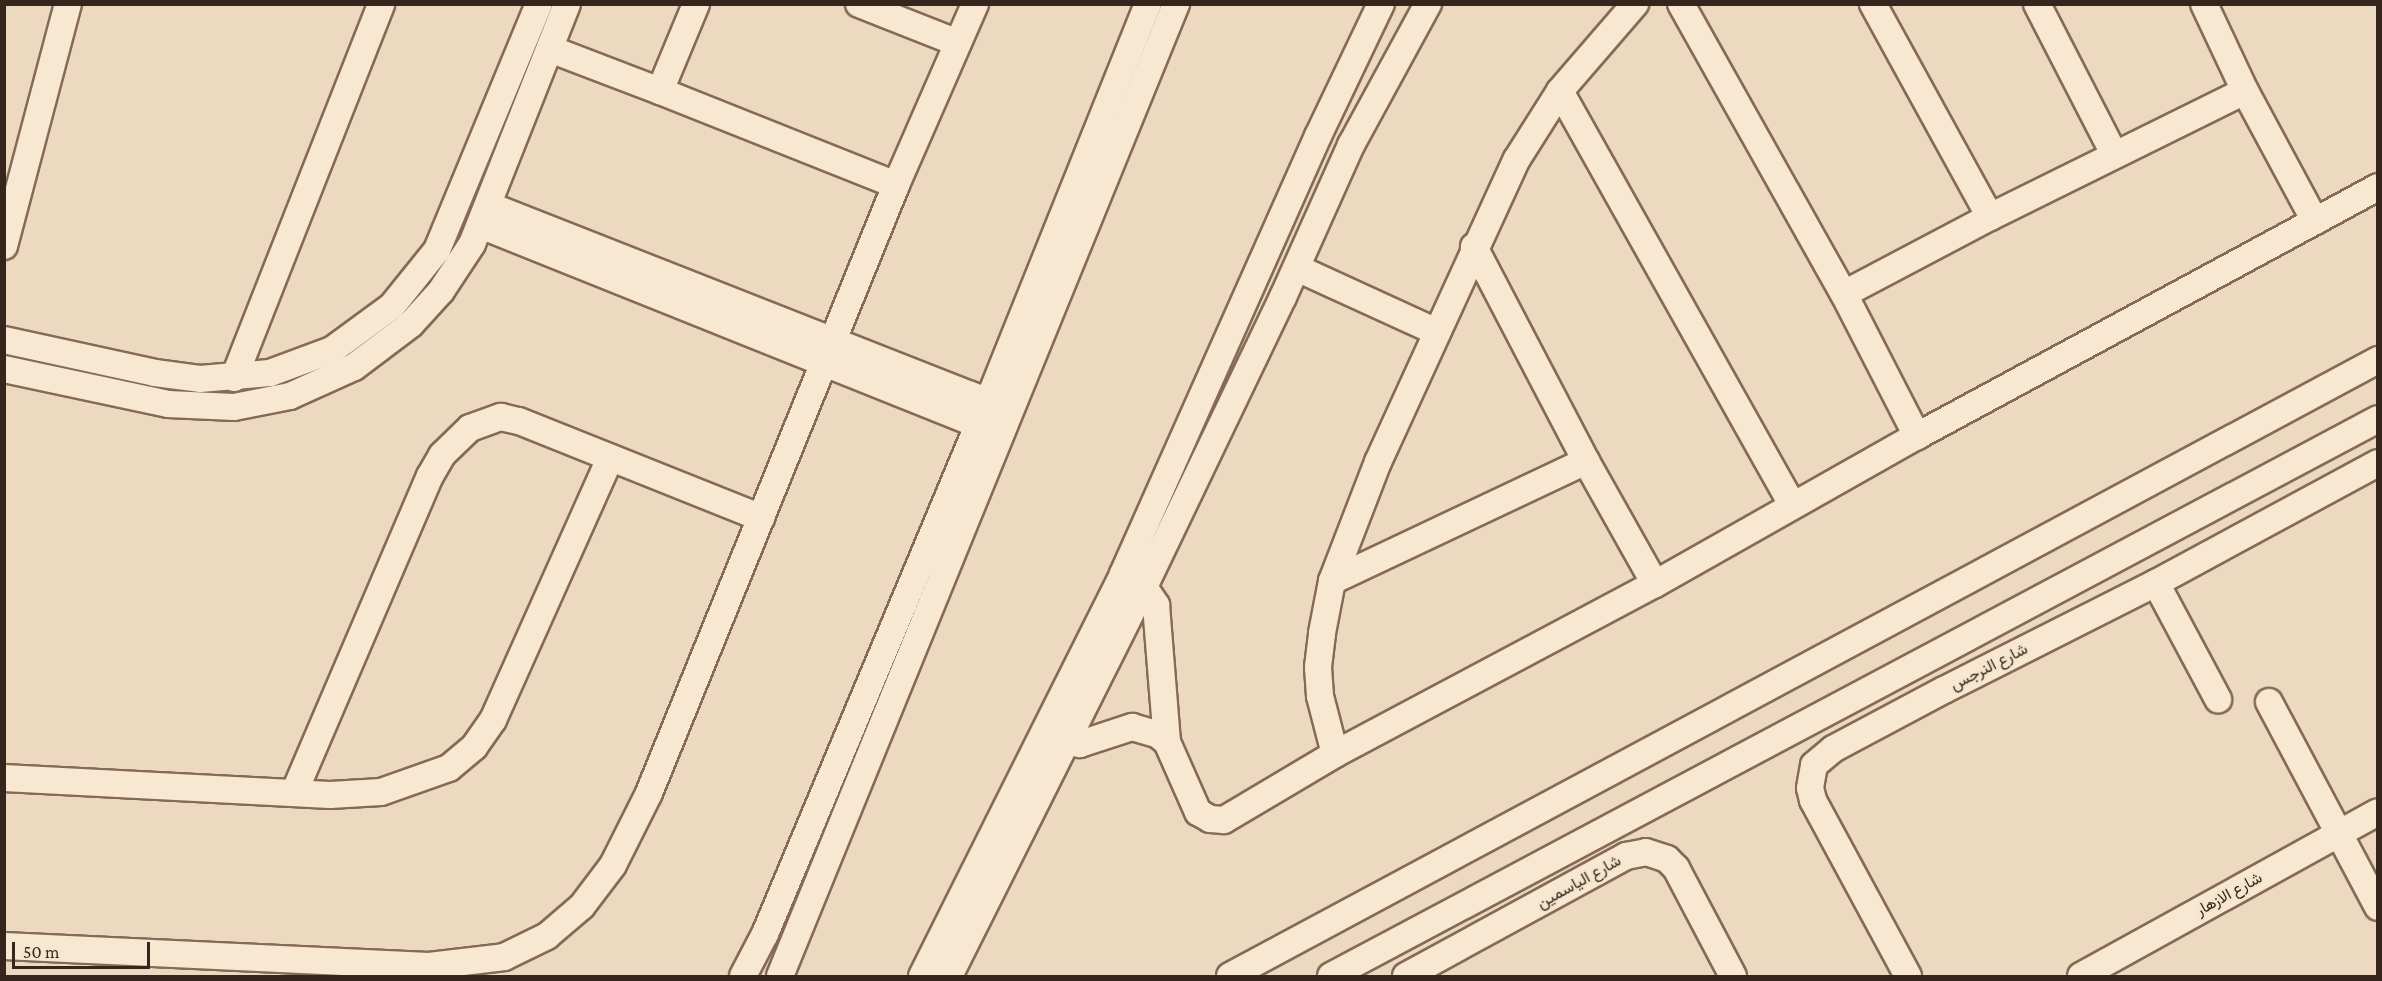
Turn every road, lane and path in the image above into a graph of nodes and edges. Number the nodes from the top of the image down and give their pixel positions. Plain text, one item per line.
1 (69, 4) edge
2 (381, 4) edge
3 (539, 4) edge
4 (567, 4) edge
5 (696, 4) edge
6 (859, 4) edge
7 (975, 4) edge
8 (1148, 4) edge
9 (1176, 4) edge
10 (1381, 4) edge
11 (1428, 4) edge
12 (1635, 4) edge
13 (1681, 4) edge
14 (1873, 4) edge
15 (2037, 4) edge
16 (2204, 4) edge
17 (958, 43) junction
18 (550, 49) junction
19 (507, 83) junction
20 (1560, 91) junction
21 (2244, 91) junction
22 (533, 92) junction
23 (660, 92) junction
24 (2114, 154) junction
25 (896, 186) junction
26 (2378, 187) edge
27 (484, 215) junction
28 (1990, 217) junction
29 (2315, 221) junction
30 (4, 246) edge
31 (1474, 247) junction
32 (1297, 268) junction
33 (1254, 284) junction
34 (1844, 294) junction
35 (1283, 297) junction
36 (1437, 332) junction
37 (4, 340) edge
38 (830, 353) junction
39 (2378, 360) edge
40 (4, 369) edge
41 (234, 378) junction
42 (1013, 411) junction
43 (983, 413) junction
44 (2378, 419) edge
45 (1003, 435) junction
46 (1917, 436) junction
47 (610, 458) junction
48 (1586, 461) junction
49 (2378, 463) edge
50 (1792, 505) junction
51 (761, 518) junction
52 (1133, 581) junction
53 (1332, 581) junction
54 (2156, 583) junction
55 (1654, 584) junction
56 (1928, 657) junction
57 (1944, 690) junction
58 (2218, 699) dead end
59 (2270, 702) dead end
60 (856, 716) junction
61 (882, 729) junction
62 (1043, 732) junction
63 (1167, 742) junction
64 (1068, 743) junction
65 (1335, 754) junction
66 (4, 778) edge
67 (294, 793) junction
68 (2378, 812) edge
69 (2337, 834) junction
70 (1563, 852) junction
71 (1580, 883) junction
72 (2378, 907) edge
73 (4, 946) edge
74 (743, 976) edge
75 (780, 976) edge
76 (922, 976) edge
77 (949, 976) edge
78 (1230, 976) edge
79 (1331, 976) edge
80 (1406, 976) edge
81 (1733, 976) edge
82 (1908, 976) edge
83 (2080, 976) edge

1 - 30 street
2 - 41 street
3 - 19 street
4 - 18 street
5 - 23 street
6 - 17 street
7 - 17 street
8 - 43 street
9 - 42 street
10 - 33 street
11 - 32 street
12 - 20 street
13 - 34 street
14 - 28 street
15 - 24 street
16 - 21 street
17 - 25 street
18 - 22 street
18 - 23 street
19 - 22 street
19 - 41 street
20 - 31 street
20 - 50 street
21 - 24 street
21 - 29 street
22 - 27 street
23 - 25 street
24 - 28 street
25 - 38 street
26 - 29 street
27 - 38 street
27 - 40 street
28 - 34 street
29 - 46 street
31 - 36 street
31 - 48 street
32 - 35 street
32 - 36 street
33 - 35 street
33 - 52 street
34 - 46 street
35 - 52 street
36 - 53 street
37 - 41 street
38 - 43 street
38 - 51 street
39 - 78 street
42 - 43 street
42 - 45 street
43 - 45 street
43 - 60 street
44 - 56 street
45 - 61 street
46 - 50 street
47 - 51 street
47 - 67 street
47 - 67 street
48 - 53 street
48 - 55 street
49 - 54 street, شارع النرجس
50 - 55 street
51 - 73 street
52 - 62 street
52 - 63 street
52 - 64 street
53 - 65 street
54 - 57 street, شارع النرجس
54 - 58 street
55 - 65 street
56 - 57 street
56 - 70 street
57 - 82 street, شارع النرجس
59 - 69 street
60 - 61 street
60 - 74 street
61 - 75 street
62 - 64 street
62 - 76 street
63 - 64 street
63 - 65 street
64 - 77 street
66 - 67 street
68 - 69 street, شارع الازهار
69 - 72 street
69 - 83 street, شارع الازهار
70 - 71 street
70 - 79 street
71 - 80 street, شارع الياسمين
71 - 81 street, شارع الياسمين

